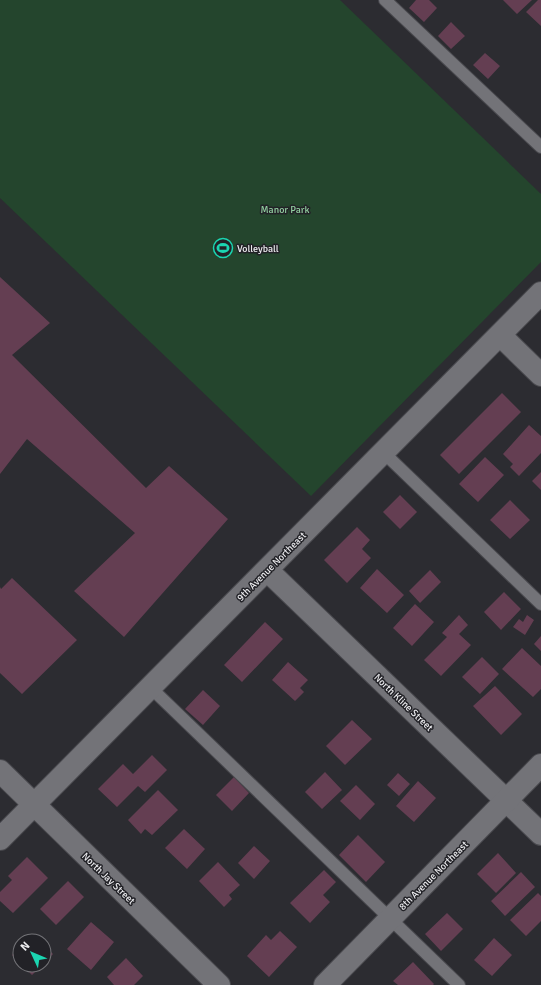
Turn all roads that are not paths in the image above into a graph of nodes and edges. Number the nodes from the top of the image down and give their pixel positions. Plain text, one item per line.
1 (386, 0) edge
2 (541, 147) edge
3 (541, 293) edge
4 (500, 334) junction
5 (541, 375) edge
6 (383, 452) junction
7 (267, 570) junction
8 (541, 604) edge
9 (151, 688) junction
10 (541, 765) edge
11 (0, 771) edge
12 (506, 800) junction
13 (34, 804) junction
14 (541, 834) edge
15 (0, 839) edge
16 (390, 919) junction
17 (219, 985) edge
18 (325, 985) edge
19 (458, 985) edge

1 - 2 lane
3 - 4 street, 9th Avenue Northeast
4 - 5 street
4 - 6 street, 9th Avenue Northeast
6 - 7 street, 9th Avenue Northeast
6 - 8 lane
7 - 9 street, 9th Avenue Northeast
7 - 12 street, North Kline Street
9 - 13 street, 9th Avenue Northeast
9 - 16 lane
10 - 12 street, 8th Avenue Northeast
11 - 13 street, North Jay Street
12 - 14 street, North Kline Street
12 - 16 street, 8th Avenue Northeast
13 - 15 street, 9th Avenue Northeast
13 - 17 street, North Jay Street
16 - 18 street, 8th Avenue Northeast
16 - 19 lane

